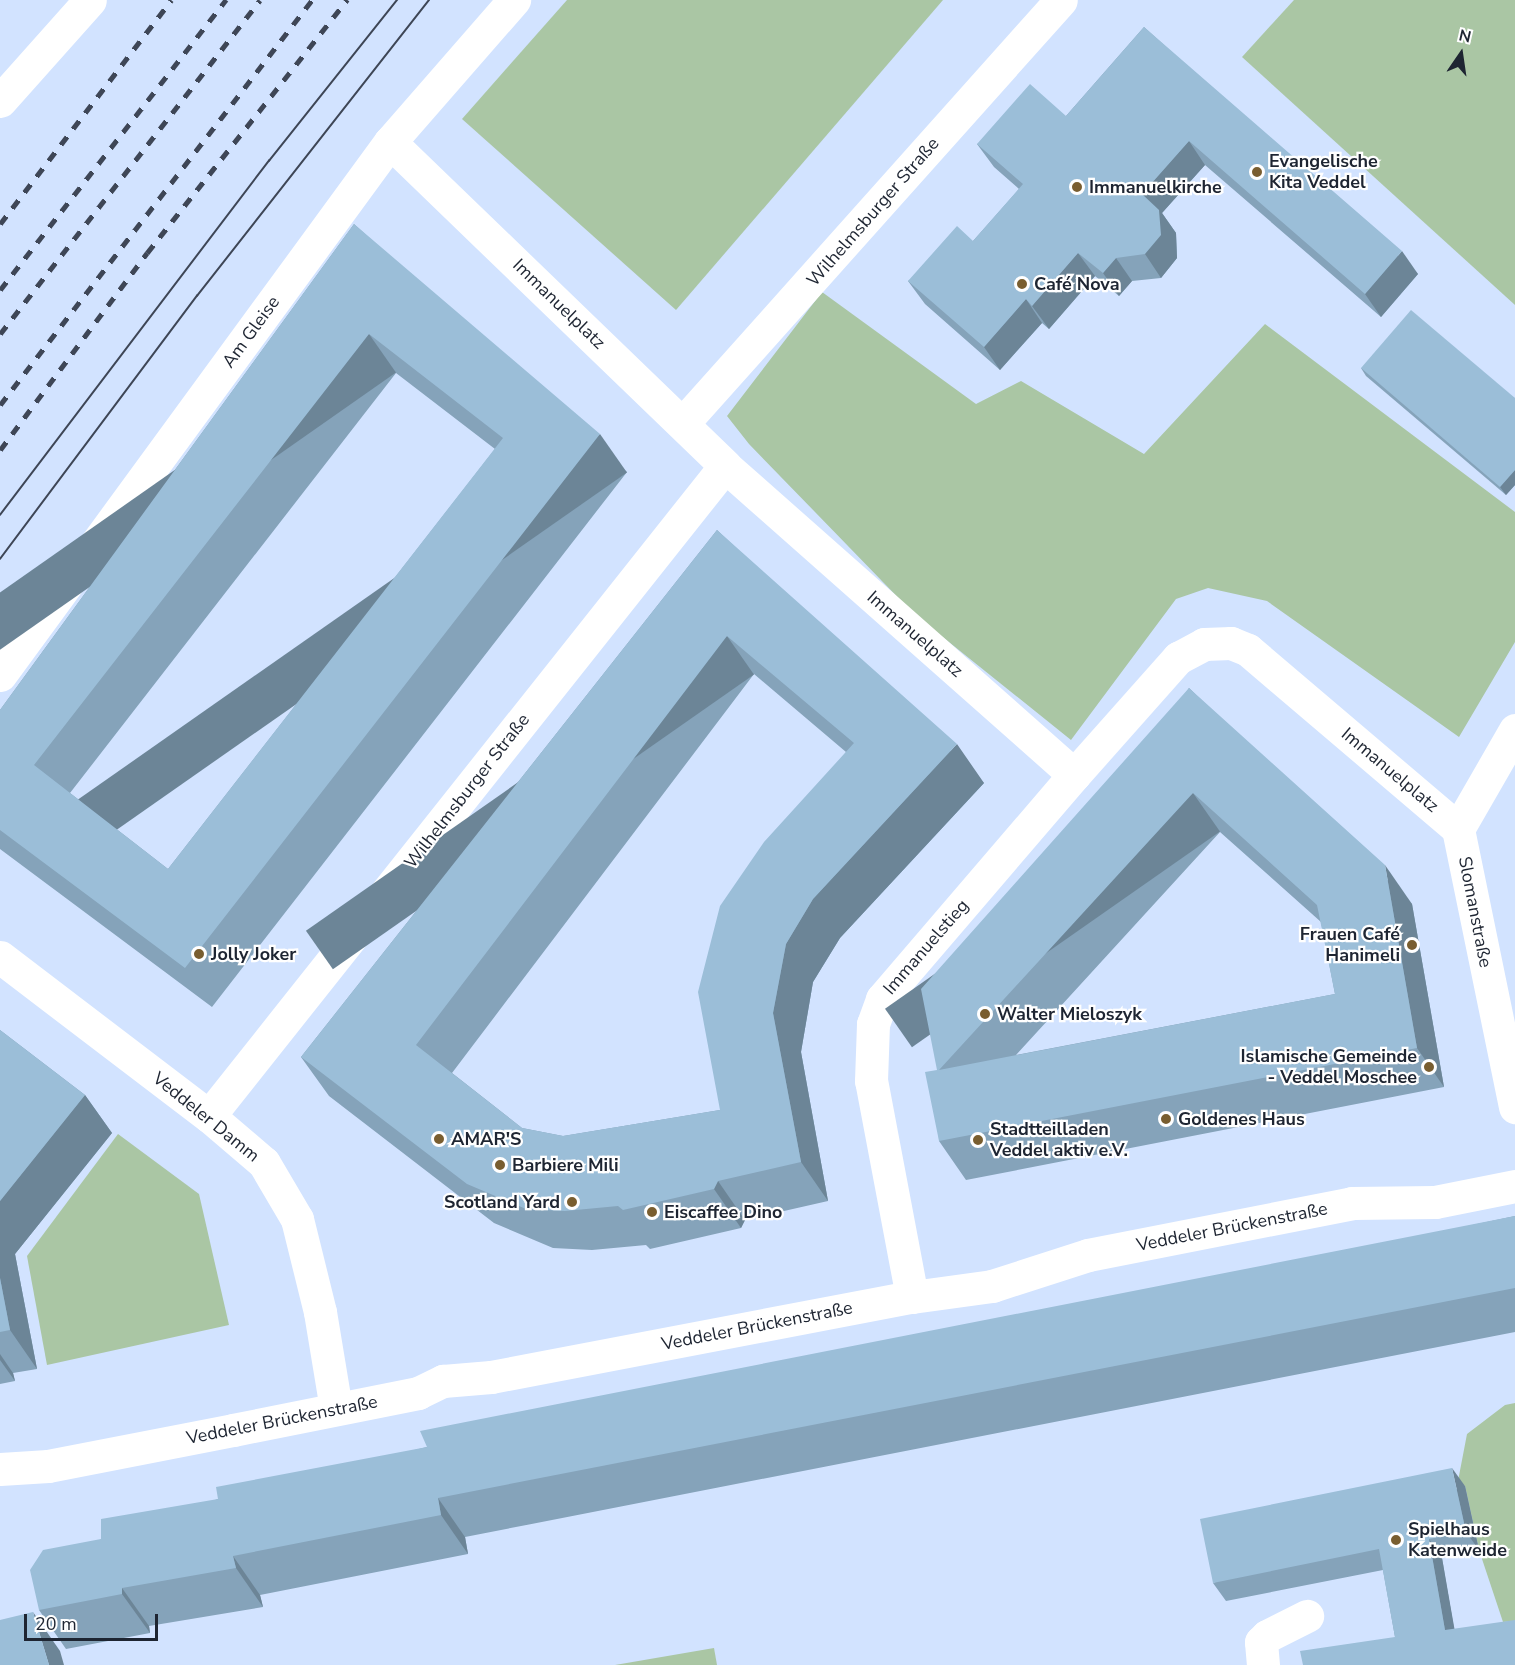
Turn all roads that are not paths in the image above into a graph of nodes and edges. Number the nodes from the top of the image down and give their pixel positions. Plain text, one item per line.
1 (90, 0) edge
2 (514, 0) edge
3 (1061, 0) edge
4 (0, 101) edge
5 (390, 142) junction
6 (683, 423) junction
7 (724, 466) junction
8 (0, 675) edge
9 (1515, 730) edge
10 (1074, 775) junction
11 (1458, 828) junction
12 (0, 957) edge
13 (1515, 1107) edge
14 (209, 1116) junction
15 (1515, 1186) edge
16 (912, 1297) junction
17 (336, 1409) junction
18 (0, 1469) edge
19 (1307, 1616) dead end
20 (1263, 1665) edge

1 - 4 street
2 - 5 street, Am Gleise
3 - 6 street, Wilhelmsburger Straße
5 - 6 street, Immanuelplatz
5 - 8 street, Am Gleise
6 - 7 street, Immanuelplatz
7 - 10 street, Immanuelplatz
7 - 14 street, Wilhelmsburger Straße
9 - 11 street
10 - 11 street, Immanuelplatz
10 - 16 street, Immanuelstieg
11 - 13 street, Slomanstraße
12 - 14 street, Veddeler Damm
14 - 17 street, Veddeler Damm
15 - 16 street, Veddeler Brückenstraße
16 - 17 street, Veddeler Brückenstraße
17 - 18 street, Veddeler Brückenstraße
19 - 20 street

